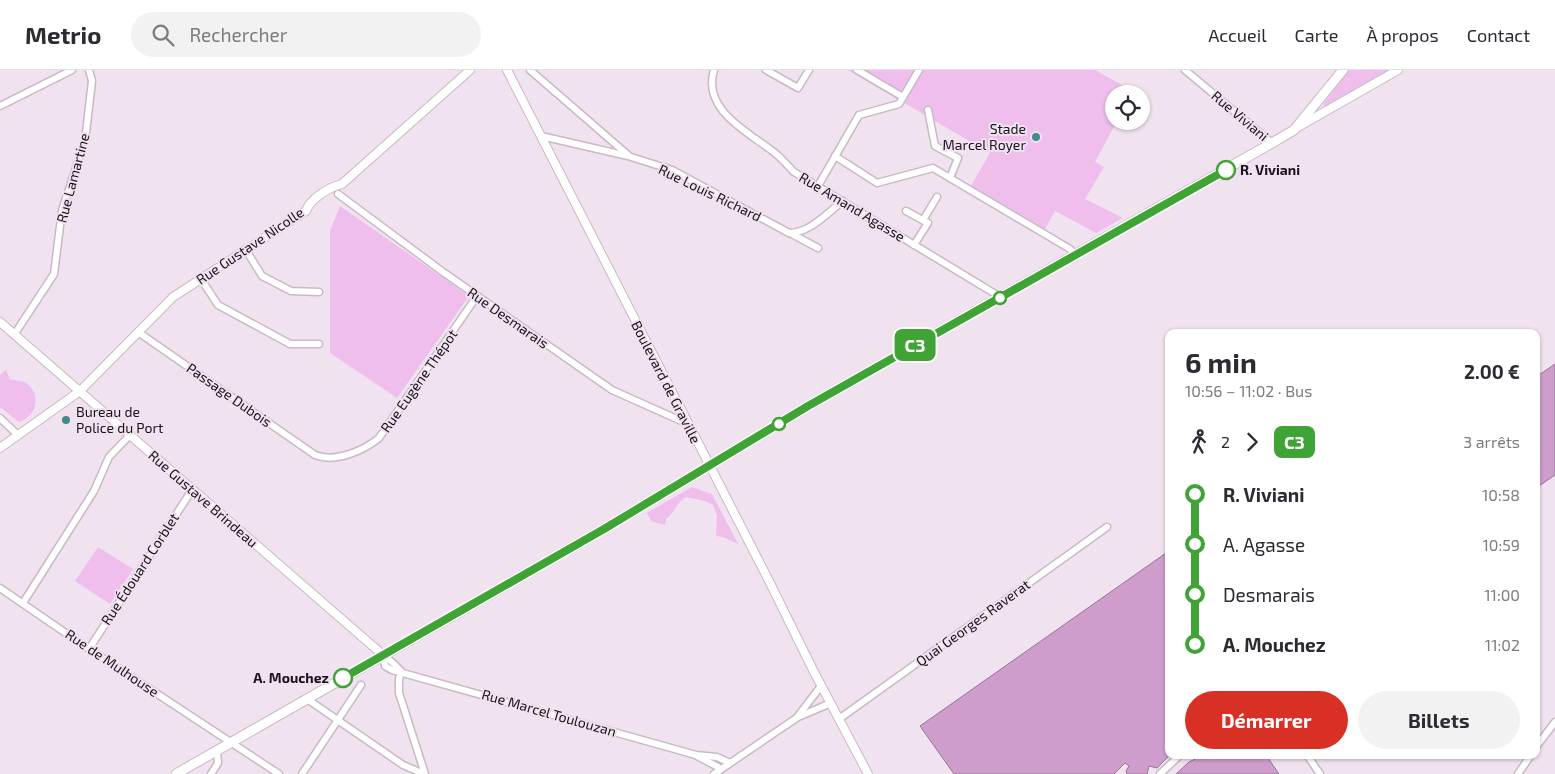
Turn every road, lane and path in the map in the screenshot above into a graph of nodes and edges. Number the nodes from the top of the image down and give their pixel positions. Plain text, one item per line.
1 (72, 70) edge
2 (89, 70) edge
3 (470, 70) edge
4 (507, 70) edge
5 (530, 70) edge
6 (714, 70) edge
7 (766, 70) edge
8 (809, 70) edge
9 (857, 70) edge
10 (920, 70) edge
11 (1185, 70) edge
12 (1343, 70) edge
13 (1398, 70) edge
14 (903, 97) junction
15 (0, 106) edge
16 (928, 110) dead end
17 (1294, 130) junction
18 (541, 136) junction
19 (1272, 143) junction
20 (628, 156) junction
21 (835, 156) junction
22 (950, 178) junction
23 (818, 186) junction
24 (338, 194) dead end
25 (937, 197) dead end
26 (843, 201) junction
27 (906, 211) dead end
28 (923, 220) junction
29 (789, 233) junction
30 (914, 245) junction
31 (818, 248) dead end
32 (246, 250) junction
33 (1076, 256) junction
34 (201, 279) junction
35 (319, 292) dead end
36 (477, 296) junction
37 (1002, 298) junction
38 (0, 322) edge
39 (138, 332) junction
40 (14, 335) junction
41 (319, 344) dead end
42 (80, 391) junction
43 (0, 418) edge
44 (688, 424) junction
45 (18, 435) junction
46 (130, 435) junction
47 (0, 448) edge
48 (321, 457) joint
49 (710, 466) junction
50 (192, 490) junction
51 (1107, 527) dead end
52 (0, 588) edge
53 (23, 603) junction
54 (89, 649) junction
55 (383, 655) junction
56 (401, 672) junction
57 (361, 685) dead end
58 (821, 686) junction
59 (307, 699) junction
60 (831, 704) junction
61 (798, 717) junction
62 (839, 719) junction
63 (338, 720) junction
64 (1555, 722) edge
65 (228, 740) junction
66 (1540, 742) edge
67 (217, 751) junction
68 (696, 755) junction
69 (1176, 759) edge
70 (1309, 759) edge
71 (1528, 759) edge
72 (730, 763) junction
73 (717, 772) edge
74 (176, 774) edge
75 (211, 774) edge
76 (279, 774) edge
77 (302, 774) edge
78 (424, 774) edge
79 (868, 774) edge
80 (1160, 774) edge
81 (1320, 774) edge
82 (1518, 774) edge

1 - 15 street
2 - 40 street, Rue Lamartine
3 - 32 street, Rue Gustave Nicolle
4 - 18 street, Boulevard de Graville
5 - 20 street
6 - 23 street, Rue Amand Agasse
7 - 8 street
9 - 14 street
10 - 14 street
11 - 19 street, Rue Viviani
12 - 17 main road
13 - 17 street
14 - 21 street
16 - 22 street
17 - 19 main road
18 - 20 street, Rue Louis Richard
18 - 44 street, Boulevard de Graville
19 - 33 main road
20 - 29 street, Rue Louis Richard
21 - 22 street
21 - 23 street
22 - 33 street
23 - 26 street, Rue Amand Agasse
24 - 36 street, Rue Desmarais
25 - 28 street
26 - 29 street
26 - 30 street, Rue Amand Agasse
27 - 28 street
28 - 30 street
29 - 31 street, Rue Louis Richard
30 - 37 street, Rue Amand Agasse
32 - 34 street, Rue Gustave Nicolle
32 - 35 street
33 - 37 main road
34 - 39 street, Rue Gustave Nicolle
34 - 41 street
36 - 44 street, Rue Desmarais
36 - 48 street, Rue Eugène Thépot
37 - 49 main road
38 - 40 street, Rue Gustave Brindeau
39 - 42 street, Rue Gustave Nicolle
39 - 48 street, Passage Dubois
40 - 42 street, Rue Gustave Brindeau
42 - 45 street, Rue Gustave Nicolle
42 - 46 street, Rue Gustave Brindeau
43 - 45 street
44 - 49 street, Boulevard de Graville
45 - 47 street, Rue Gustave Nicolle
46 - 50 street, Rue Gustave Brindeau
46 - 53 street
49 - 55 main road
49 - 58 street, Boulevard de Graville
50 - 54 street, Rue Édouard Corblet
50 - 55 street, Rue Gustave Brindeau
51 - 62 street, Quai Georges Raverat
52 - 53 street, Rue de Mulhouse
53 - 54 street, Rue de Mulhouse
54 - 65 street, Rue de Mulhouse
55 - 56 street, Rue Marcel Toulouzan
55 - 59 main road
56 - 68 street, Rue Marcel Toulouzan
56 - 78 street
57 - 63 street
58 - 60 street, Boulevard de Graville
58 - 61 street
59 - 63 street
59 - 65 main road
60 - 61 street
60 - 62 street, Boulevard de Graville
61 - 72 street
62 - 79 street, Boulevard de Graville
63 - 77 street
63 - 78 street
64 - 66 street
65 - 67 main road
65 - 76 street, Rue de Mulhouse
67 - 74 main road
67 - 75 street
68 - 72 street, Rue Marcel Toulouzan
68 - 73 street, Rue Marcel Toulouzan
69 - 80 street
70 - 81 street
71 - 82 street
72 - 73 street

